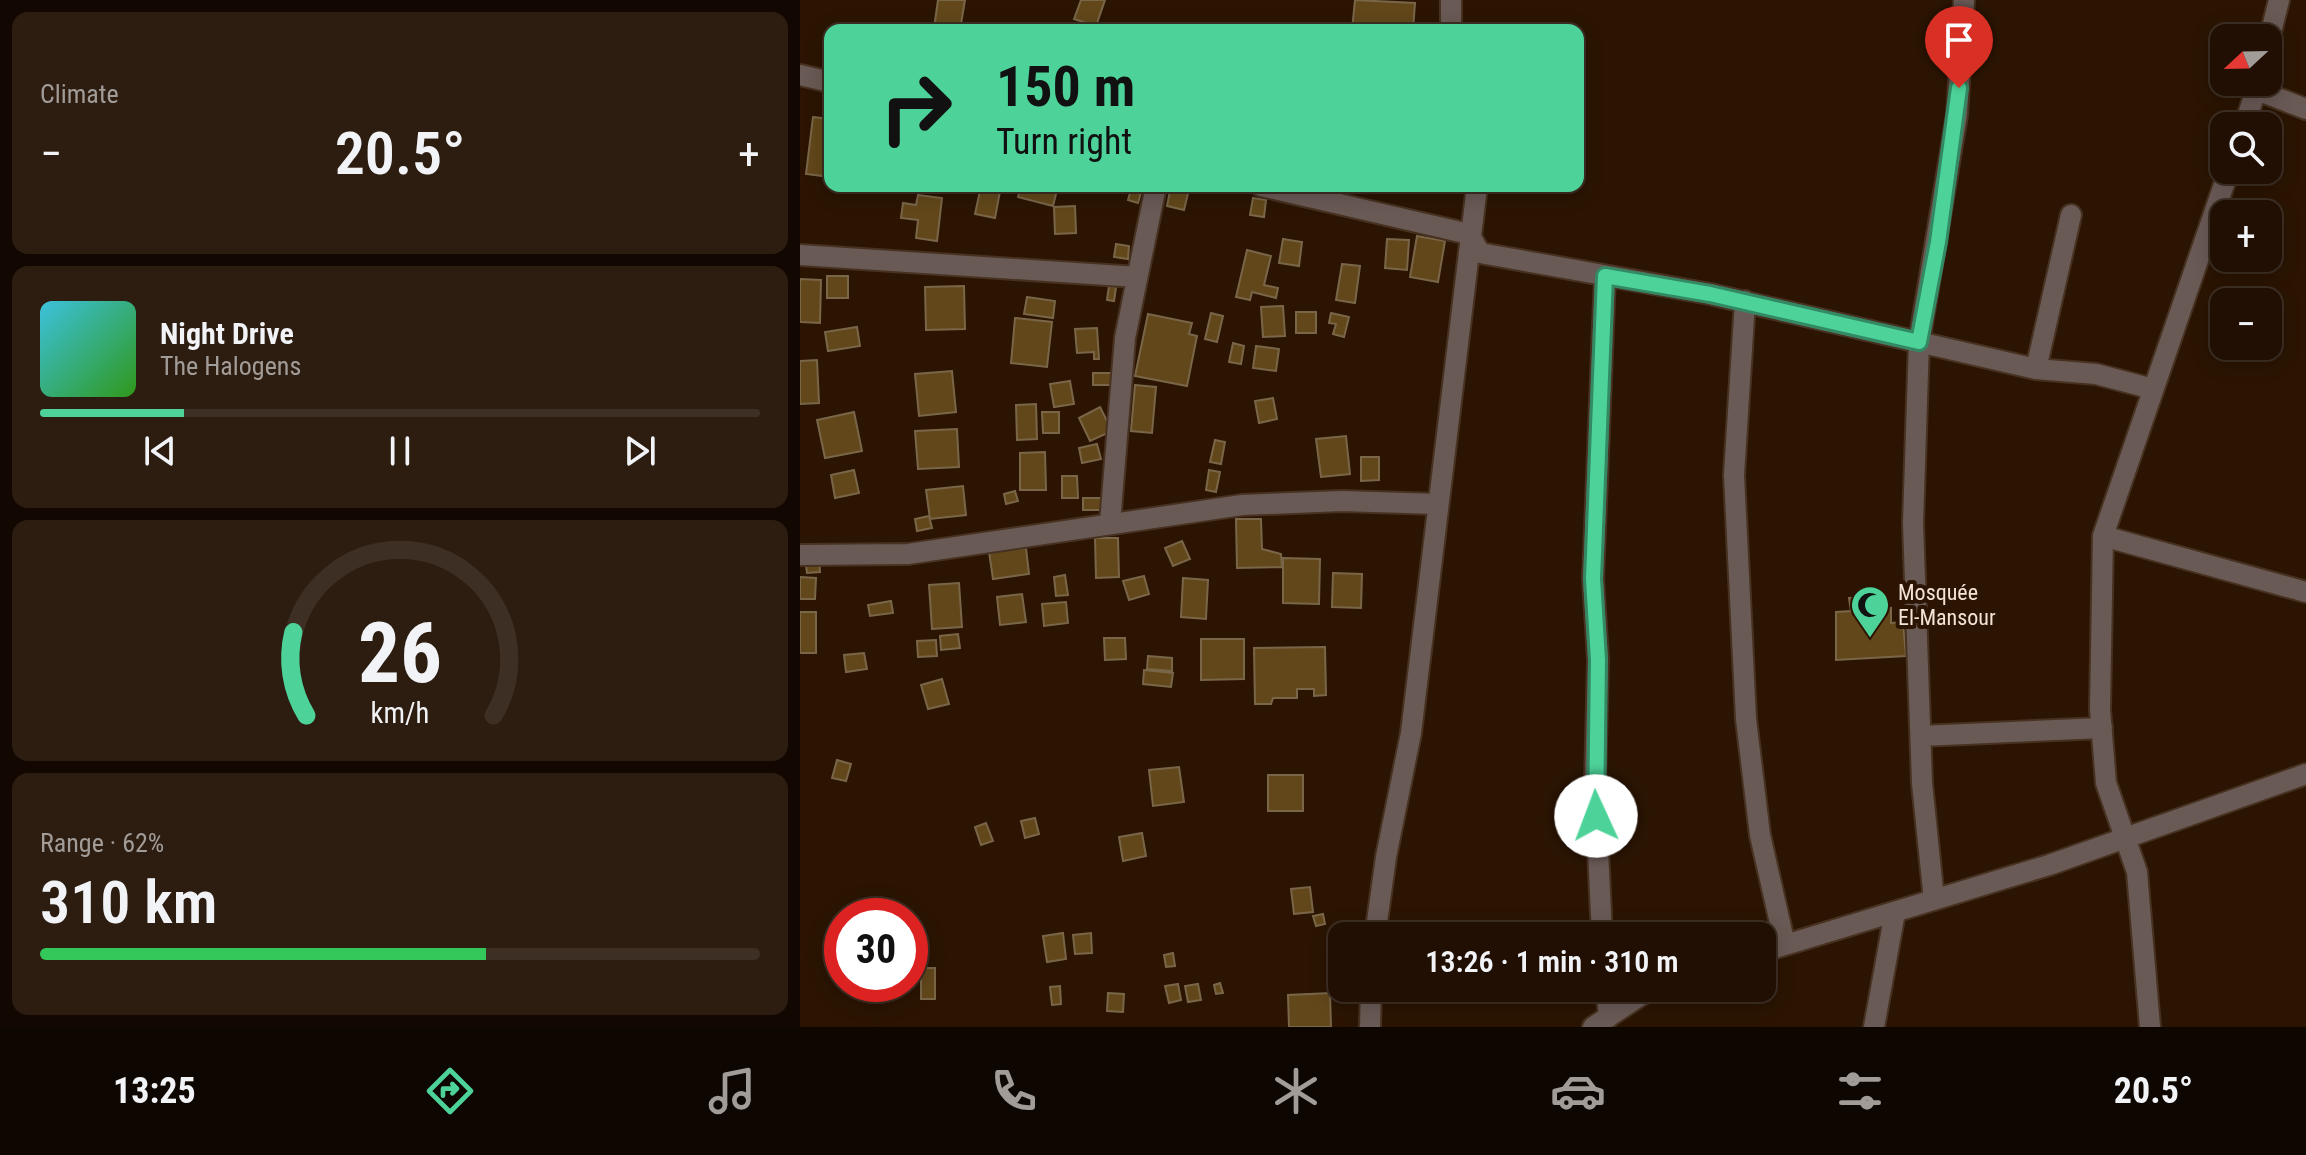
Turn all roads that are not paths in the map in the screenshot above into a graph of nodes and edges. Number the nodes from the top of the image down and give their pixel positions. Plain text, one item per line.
1 (1451, 0) edge
2 (1964, 0) edge
3 (2279, 0) edge
4 (1451, 24) edge
5 (2273, 24) edge
6 (800, 75) edge
7 (824, 81) edge
8 (2279, 96) edge
9 (2306, 109) edge
10 (2224, 184) edge
11 (1155, 192) edge
12 (1287, 192) edge
13 (1476, 192) edge
14 (2071, 215) dead end
15 (1469, 234) junction
16 (800, 255) edge
17 (1605, 276) junction
18 (1137, 277) junction
19 (1745, 301) junction
20 (1919, 342) junction
21 (2036, 369) junction
22 (2153, 389) junction
23 (1438, 504) junction
24 (1110, 523) junction
25 (2103, 536) junction
26 (800, 555) edge
27 (2306, 592) edge
28 (2102, 728) junction
29 (1921, 736) junction
30 (2306, 774) edge
31 (2126, 835) junction
32 (1934, 900) junction
33 (1895, 912) junction
34 (1377, 922) edge
35 (1601, 922) edge
36 (1785, 945) junction
37 (1776, 948) edge
38 (1371, 1002) edge
39 (1604, 1002) edge
40 (1631, 1002) edge
41 (1601, 1022) edge
42 (1370, 1027) edge
43 (1874, 1027) edge
44 (2150, 1027) edge

1 - 4 street
2 - 20 street
3 - 5 street
6 - 7 street
8 - 9 street
10 - 22 street
11 - 18 street
12 - 15 street
13 - 15 street
14 - 21 street
15 - 17 street
15 - 23 street
16 - 18 street
17 - 19 street
17 - 35 street
18 - 24 street
19 - 20 street
19 - 36 street
20 - 21 street
20 - 29 street
21 - 22 street
22 - 25 street
23 - 24 street
23 - 34 street
24 - 26 street
25 - 27 street
25 - 28 street
28 - 29 street
28 - 31 street
29 - 32 street
30 - 31 street
31 - 32 street
31 - 44 street
32 - 33 street
33 - 36 street
33 - 43 street
36 - 37 street
38 - 42 street
39 - 41 street
40 - 41 street

